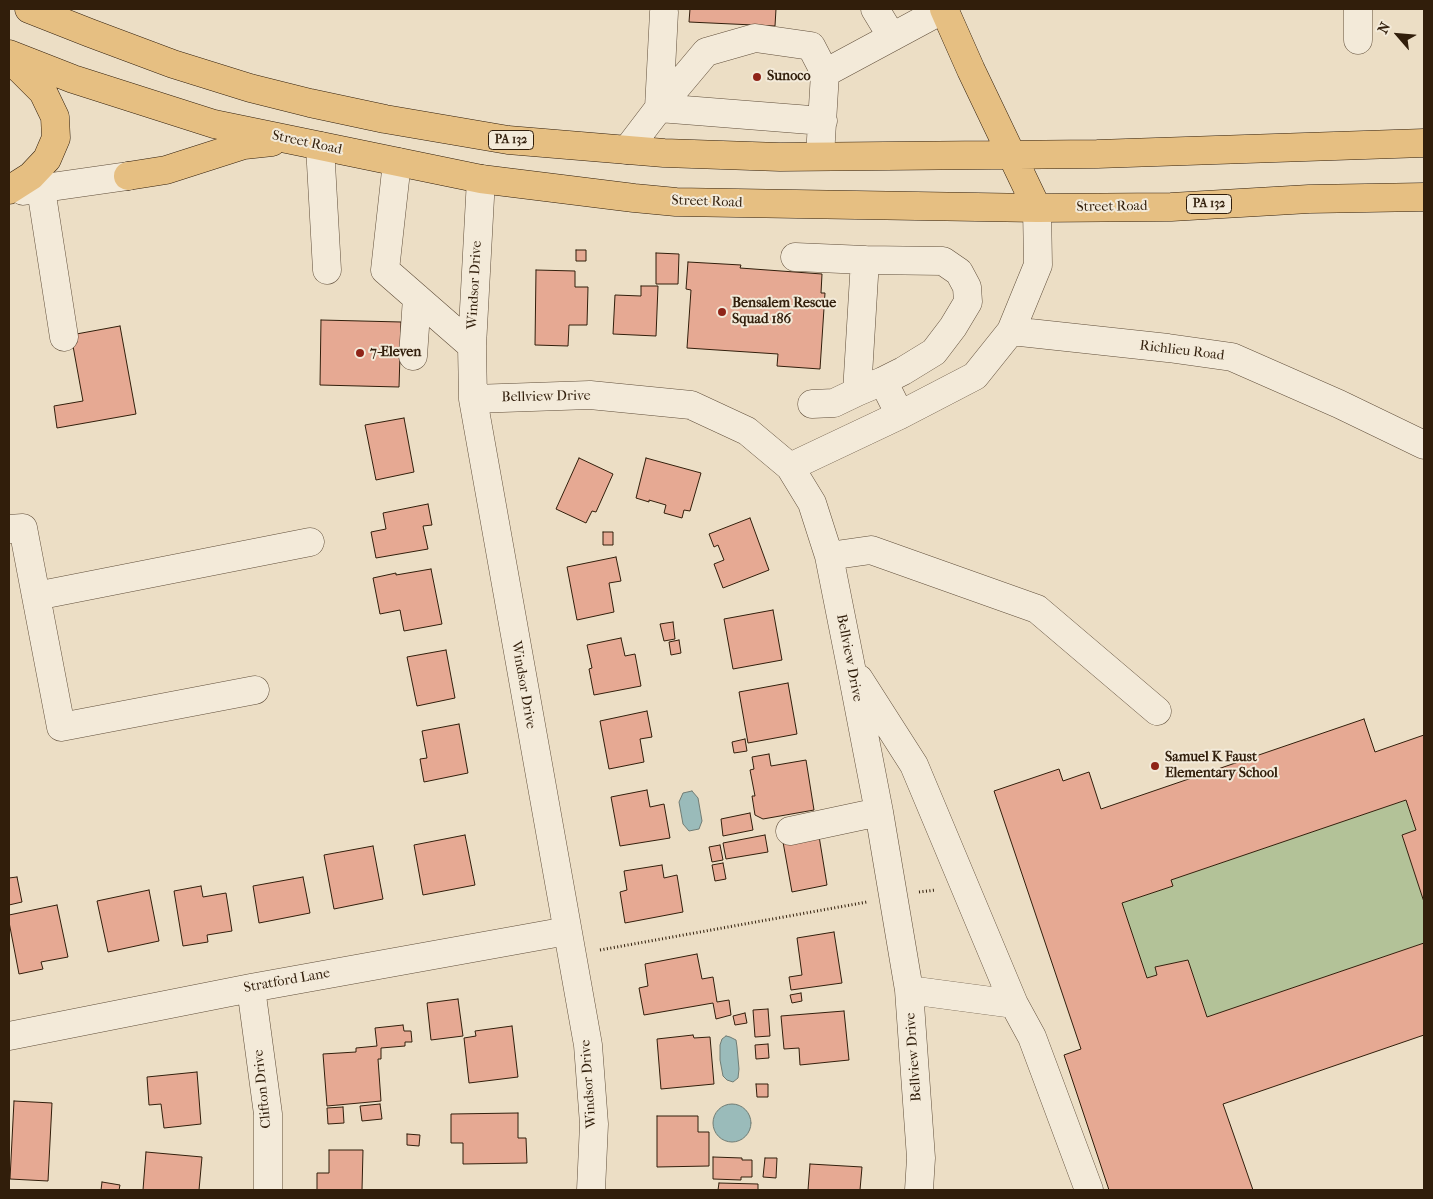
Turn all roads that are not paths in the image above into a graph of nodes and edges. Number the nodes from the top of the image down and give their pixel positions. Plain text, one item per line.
1 (29, 9) edge
2 (875, 9) edge
3 (944, 9) edge
4 (1358, 9) edge
5 (664, 12) dead end
6 (892, 37) junction
7 (1358, 40) dead end
8 (9, 54) edge
9 (9, 61) edge
10 (825, 73) junction
11 (659, 108) junction
12 (822, 121) junction
13 (1424, 143) edge
14 (310, 144) junction
15 (627, 150) junction
16 (1012, 154) junction
17 (820, 156) junction
18 (397, 162) junction
19 (128, 176) joint
20 (480, 179) junction
21 (41, 189) junction
22 (9, 192) edge
23 (1424, 197) edge
24 (1038, 208) junction
25 (795, 257) dead end
26 (865, 260) junction
27 (327, 270) dead end
28 (417, 298) junction
29 (1011, 331) junction
30 (64, 337) dead end
31 (472, 346) junction
32 (413, 356) dead end
33 (883, 381) junction
34 (857, 392) junction
35 (473, 399) junction
36 (812, 404) dead end
37 (900, 415) junction
38 (1424, 445) edge
39 (790, 467) junction
40 (9, 530) edge
41 (310, 542) dead end
42 (829, 556) junction
43 (36, 596) junction
44 (851, 667) junction
45 (255, 690) dead end
46 (1157, 711) dead end
47 (879, 812) junction
48 (790, 831) dead end
49 (569, 943) junction
50 (251, 988) junction
51 (909, 990) junction
52 (1014, 1004) junction
53 (9, 1036) edge
54 (268, 1190) edge
55 (591, 1190) edge
56 (919, 1190) edge
57 (1089, 1190) edge

1 - 15 main road, PA 132
2 - 6 street
3 - 6 street
3 - 16 main road
4 - 7 street
5 - 11 street
6 - 10 street
8 - 14 main road, Street Road / PA 132
9 - 22 main road
10 - 11 street
10 - 12 street
11 - 12 street
11 - 15 street
12 - 17 street
13 - 16 main road, PA 132
14 - 18 main road, Street Road / PA 132
14 - 19 main road
14 - 27 street
15 - 17 main road, PA 132
16 - 17 main road, PA 132
16 - 24 main road
18 - 20 main road, Street Road / PA 132
18 - 28 street
19 - 21 street
20 - 24 main road, Street Road / PA 132
20 - 31 street, Windsor Drive
21 - 22 street
21 - 30 street
23 - 24 main road, Street Road / PA 132
24 - 29 street
25 - 26 street
26 - 33 street
26 - 34 street
28 - 31 street
28 - 32 street
29 - 37 street
29 - 38 street, Richlieu Road
31 - 35 street, Windsor Drive
33 - 34 street
33 - 37 street
34 - 36 street
35 - 39 street, Bellview Drive
35 - 49 street, Windsor Drive
37 - 39 street
39 - 42 street, Bellview Drive
40 - 43 street
41 - 43 street
42 - 44 street, Bellview Drive
42 - 46 street
43 - 45 street
44 - 47 street, Bellview Drive
44 - 52 street
47 - 48 street
47 - 51 street, Bellview Drive
49 - 50 street, Stratford Lane
49 - 55 street, Windsor Drive
50 - 53 street, Stratford Lane
50 - 54 street, Clifton Drive
51 - 52 street
51 - 56 street, Bellview Drive
52 - 57 street

